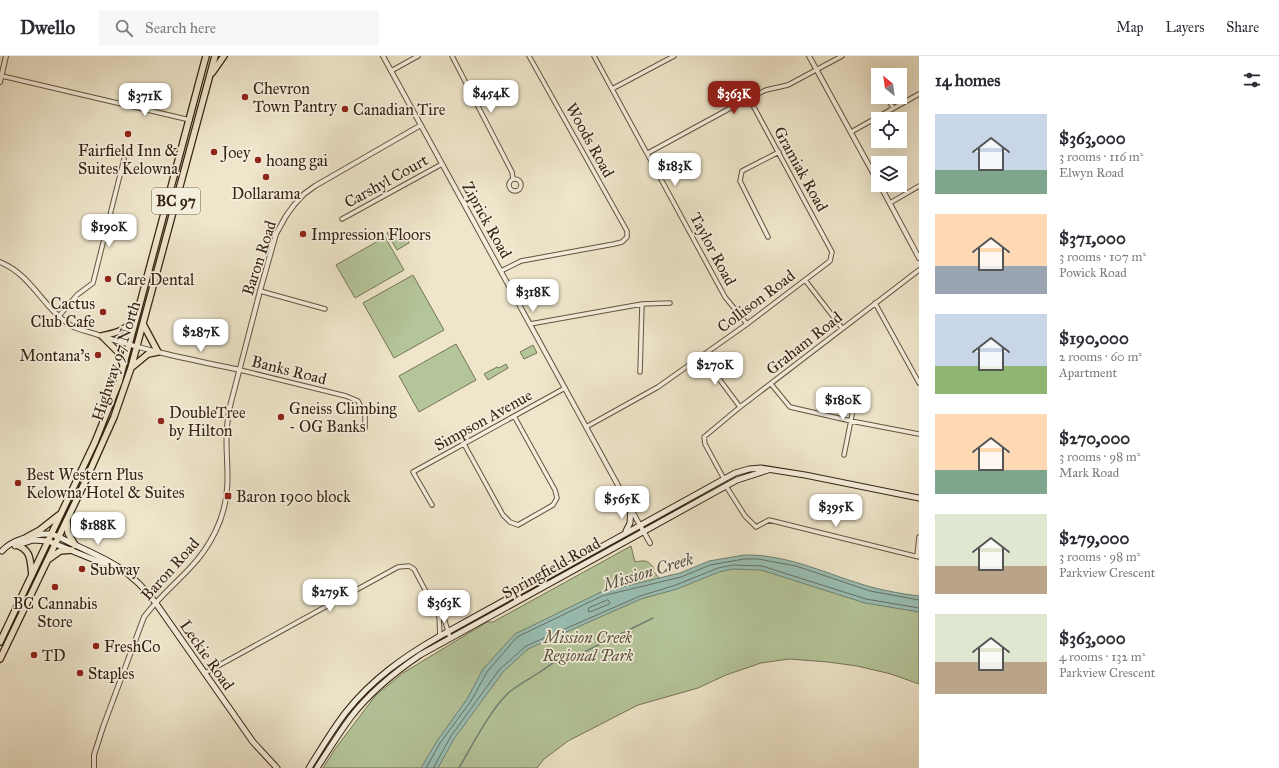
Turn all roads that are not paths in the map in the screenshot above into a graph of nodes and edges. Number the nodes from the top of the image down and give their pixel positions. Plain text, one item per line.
1 (6, 56) edge
2 (214, 56) edge
3 (224, 56) edge
4 (383, 56) edge
5 (418, 56) edge
6 (452, 56) edge
7 (529, 56) edge
8 (594, 56) edge
9 (674, 56) edge
10 (809, 56) edge
11 (842, 56) edge
12 (205, 57) edge
13 (817, 70) junction
14 (391, 71) junction
15 (2, 76) junction
16 (208, 79) junction
17 (0, 82) edge
18 (612, 89) junction
19 (919, 94) edge
20 (749, 98) junction
21 (891, 104) edge
22 (893, 108) junction
23 (190, 120) junction
24 (421, 125) junction
25 (194, 131) junction
26 (851, 132) junction
27 (779, 152) junction
28 (648, 154) junction
29 (124, 158) dead end
30 (442, 164) junction
31 (871, 169) edge
32 (513, 179) dead end
33 (919, 186) edge
34 (884, 192) edge
35 (890, 203) junction
36 (342, 220) dead end
37 (768, 237) dead end
38 (832, 252) joint
39 (919, 258) edge
40 (0, 262) edge
41 (919, 270) edge
42 (501, 272) junction
43 (805, 280) junction
44 (260, 291) junction
45 (670, 303) dead end
46 (875, 303) junction
47 (642, 304) junction
48 (325, 309) dead end
49 (59, 316) junction
50 (136, 318) junction
51 (143, 324) junction
52 (530, 324) junction
53 (747, 324) junction
54 (842, 328) junction
55 (102, 336) junction
56 (128, 345) junction
57 (136, 347) junction
58 (158, 352) junction
59 (702, 356) junction
60 (123, 366) junction
61 (131, 368) junction
62 (240, 370) junction
63 (640, 372) dead end
64 (919, 383) edge
65 (771, 384) junction
66 (565, 388) junction
67 (857, 390) dead end
68 (740, 407) junction
69 (514, 416) junction
70 (851, 421) junction
71 (586, 427) junction
72 (364, 428) dead end
73 (919, 434) edge
74 (464, 444) junction
75 (844, 455) dead end
76 (769, 470) junction
77 (724, 479) junction
78 (726, 486) junction
79 (919, 498) edge
80 (432, 505) dead end
81 (631, 508) junction
82 (61, 514) junction
83 (67, 519) junction
84 (639, 525) junction
85 (643, 532) junction
86 (51, 534) junction
87 (625, 534) junction
88 (27, 537) junction
89 (58, 537) junction
90 (919, 537) edge
91 (48, 541) junction
92 (650, 543) dead end
93 (55, 544) junction
94 (16, 545) junction
95 (74, 548) junction
96 (1, 551) edge
97 (918, 556) edge
98 (47, 560) junction
99 (32, 576) junction
100 (155, 602) junction
101 (439, 616) junction
102 (448, 631) junction
103 (440, 636) junction
104 (450, 638) junction
105 (0, 642) edge
106 (0, 659) edge
107 (205, 673) junction
108 (94, 768) edge
109 (277, 768) edge
110 (309, 768) edge
111 (317, 768) edge

1 - 15 street
2 - 16 highway, Highway 97 North / BC 97
3 - 16 highway
4 - 14 street, Ziprick Road
5 - 14 street
6 - 32 street
7 - 42 street, Woods Road
8 - 18 street, Taylor Road
9 - 18 street
10 - 13 street
11 - 13 street
12 - 23 highway, Highway 97 North / BC 97
13 - 20 street
13 - 26 street
14 - 24 street, Ziprick Road
15 - 17 street
15 - 23 street
16 - 25 highway, Highway 97 North / BC 97
18 - 28 street, Taylor Road
19 - 22 street
20 - 27 street, Gramiak Road
20 - 28 street
21 - 22 street
22 - 26 street
23 - 25 highway
23 - 50 highway, Highway 97 North / BC 97
24 - 30 street, Ziprick Road
24 - 44 street, Baron Road
25 - 51 highway, Highway 97 North / BC 97
26 - 31 street
27 - 37 street
27 - 38 street, Gramiak Road
28 - 53 street, Taylor Road
29 - 49 street
30 - 36 street, Carshyl Court
30 - 42 street, Ziprick Road
33 - 35 street
34 - 35 street
35 - 39 street
38 - 43 street, Collison Road
40 - 49 street, Banks Road
41 - 46 street, Graham Road
42 - 52 street, Ziprick Road
43 - 53 street, Collison Road
43 - 54 street
44 - 48 street
44 - 62 street, Baron Road
45 - 47 street
46 - 54 street, Graham Road
46 - 64 street
47 - 52 street
47 - 63 street
49 - 55 street, Banks Road
50 - 55 highway
50 - 56 highway, Highway 97 North / BC 97
51 - 57 highway, Highway 97 North / BC 97
51 - 58 highway
52 - 66 street, Ziprick Road
53 - 59 street, Collison Road
54 - 65 street, Graham Road
55 - 56 street, Banks Road
55 - 60 highway
56 - 57 street, Banks Road
56 - 60 highway, Highway 97 North / BC 97
57 - 58 street, Banks Road
57 - 61 highway, Highway 97 North / BC 97
58 - 61 highway
58 - 62 street, Banks Road
59 - 68 street
59 - 71 street, Collison Road
60 - 82 highway, Highway 97 North / BC 97
61 - 83 highway, Highway 97 North / BC 97
62 - 72 street, Banks Road
62 - 100 street, Baron Road
65 - 68 street, Graham Road
65 - 70 street
66 - 69 street, Simpson Avenue
66 - 71 street, Ziprick Road
67 - 70 street
68 - 77 street, Graham Road
69 - 74 street, Simpson Avenue
69 - 74 street
70 - 73 street
70 - 75 street
71 - 81 street, Ziprick Road
74 - 80 street, Simpson Avenue
76 - 77 main road, Springfield Road
76 - 78 main road, Springfield Road
76 - 79 main road, Springfield Road
77 - 84 main road, Springfield Road
78 - 85 main road, Springfield Road
78 - 97 street
81 - 84 street, Ziprick Road
81 - 87 main road
82 - 86 highway, Highway 97 North / BC 97
82 - 88 highway
83 - 89 highway, Highway 97 North / BC 97
83 - 95 highway
84 - 85 street, Ziprick Road
84 - 87 main road, Springfield Road
85 - 92 street, Ziprick Road
85 - 104 main road, Springfield Road
86 - 88 main road, Leckie Road
86 - 89 main road, Leckie Road
86 - 91 highway, Highway 97 North / BC 97
87 - 102 main road, Springfield Road
88 - 96 main road, Leckie Road
89 - 93 highway, Highway 97 North / BC 97
89 - 95 main road, Leckie Road
90 - 97 street
91 - 93 main road, Leckie Road
91 - 94 main road, Leckie Road
91 - 99 highway, Highway 97 North / BC 97
93 - 95 main road, Leckie Road
93 - 98 highway, Highway 97 North / BC 97
94 - 96 main road, Leckie Road
94 - 99 highway
95 - 98 highway
95 - 100 main road, Leckie Road
98 - 106 highway, Highway 97 North / BC 97
99 - 105 highway, Highway 97 North / BC 97
100 - 107 main road, Leckie Road
100 - 108 street, Baron Road
101 - 102 street
101 - 103 street
101 - 107 street
102 - 103 main road, Springfield Road
102 - 104 street
103 - 110 main road, Springfield Road
104 - 111 main road, Springfield Road
107 - 109 main road, Leckie Road

